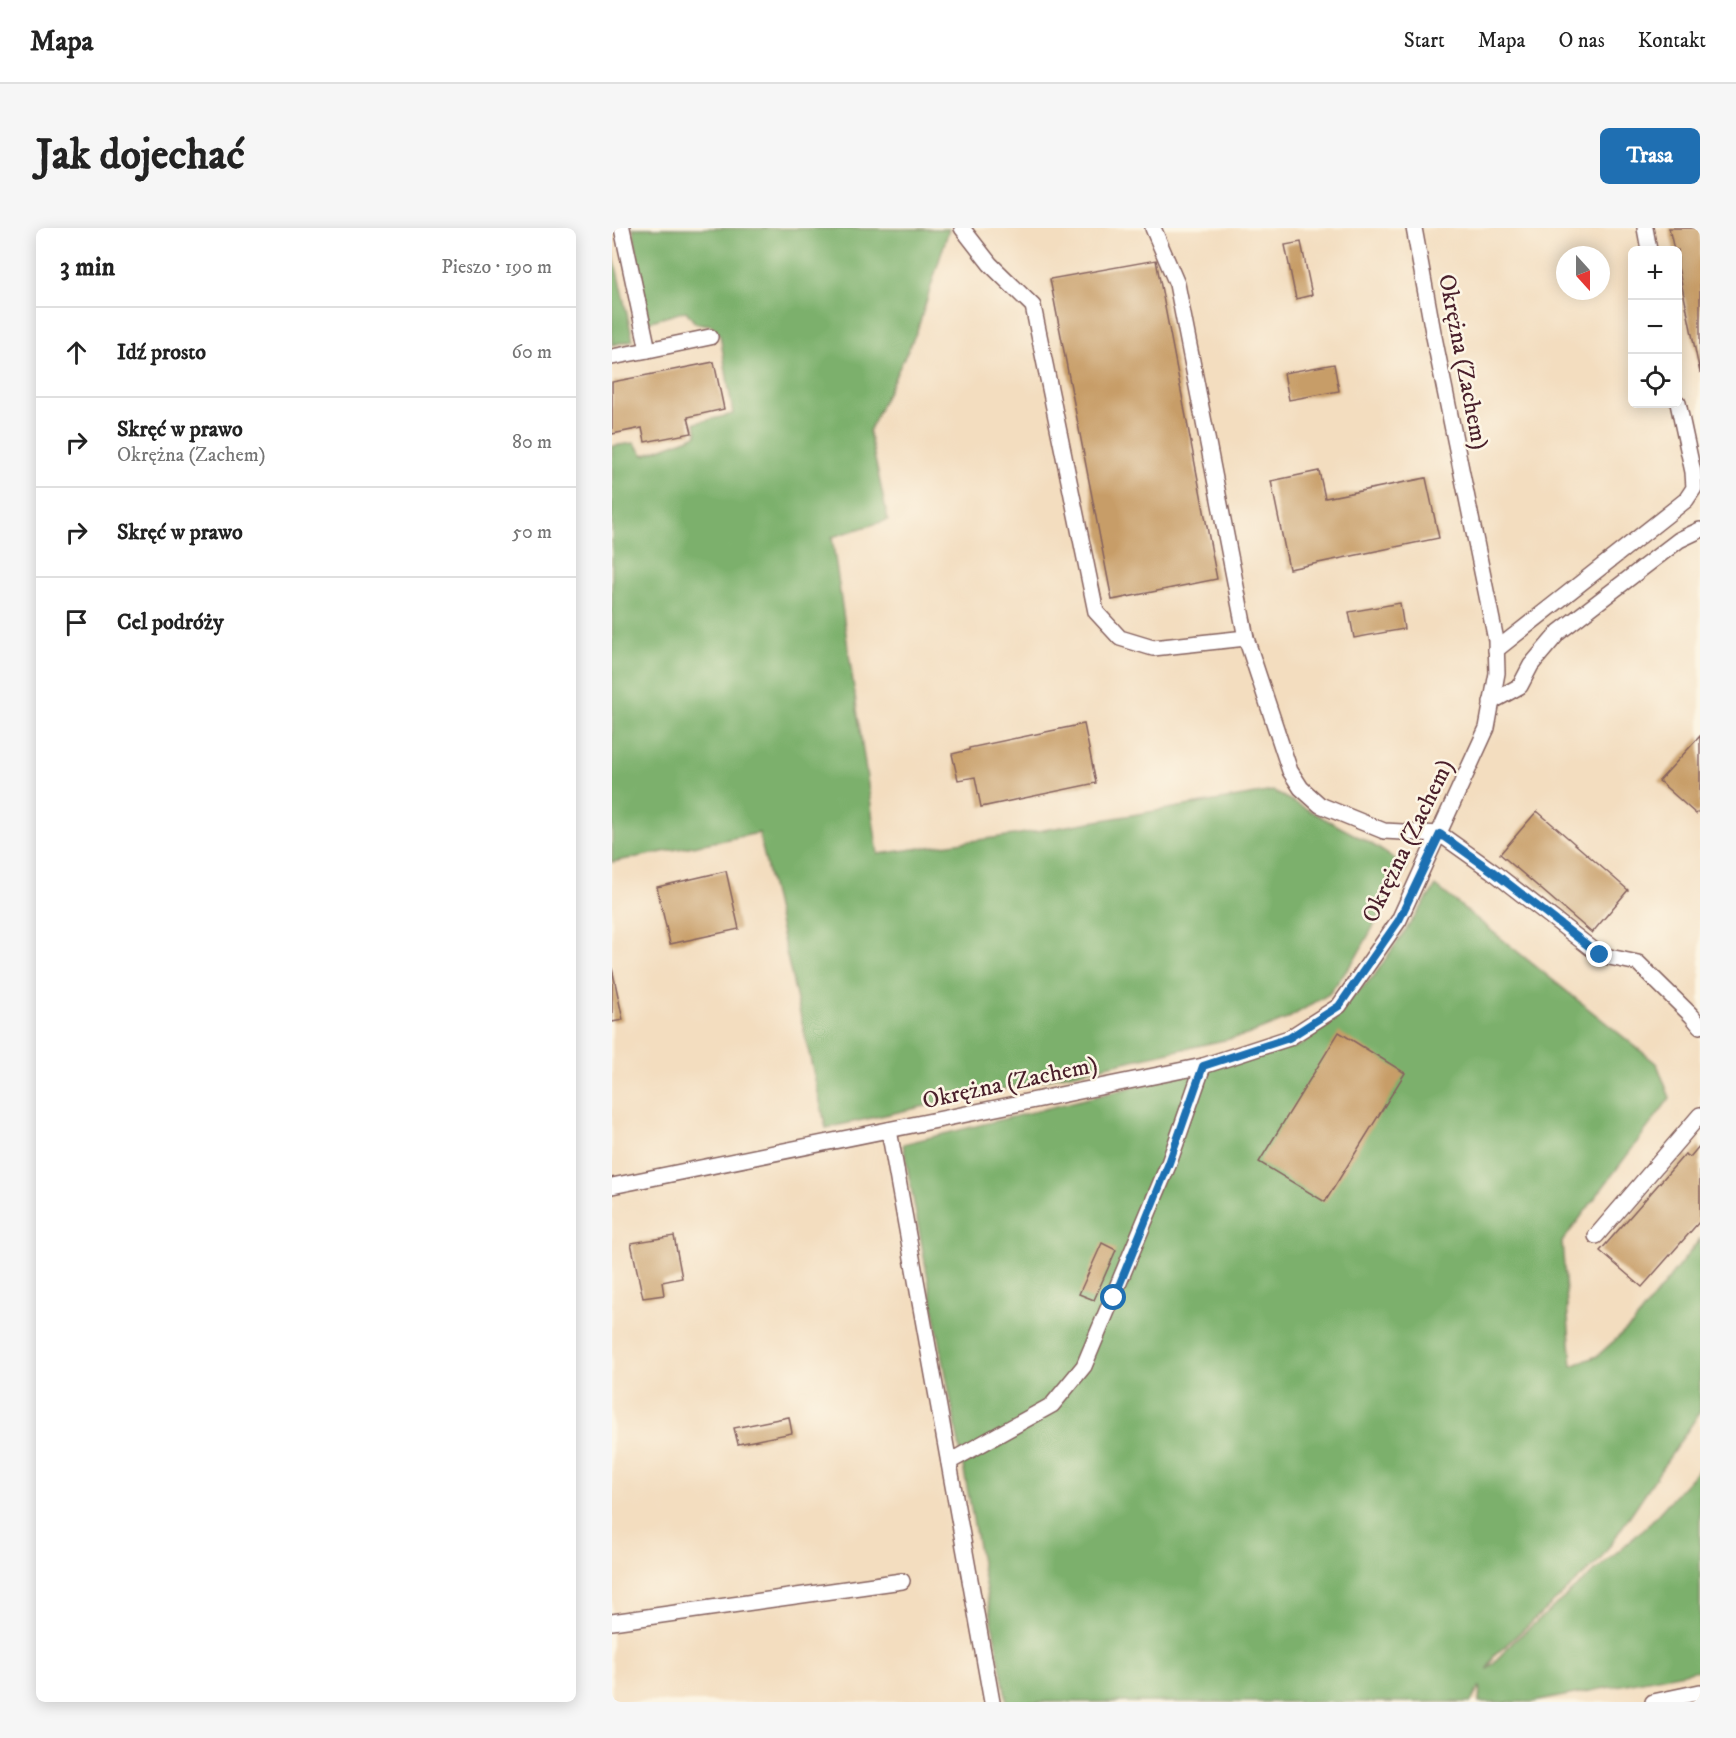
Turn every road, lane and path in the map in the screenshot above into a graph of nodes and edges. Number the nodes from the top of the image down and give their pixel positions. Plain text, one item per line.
1 (622, 228) edge
2 (962, 228) edge
3 (1153, 228) edge
4 (1414, 228) edge
5 (1645, 228) edge
6 (1648, 246) edge
7 (710, 337) dead end
8 (648, 350) junction
9 (612, 357) edge
10 (1678, 408) edge
11 (1700, 530) edge
12 (1246, 638) junction
13 (1496, 650) junction
14 (1491, 702) junction
15 (1440, 834) junction
16 (1700, 1026) edge
17 (1203, 1066) junction
18 (1700, 1115) edge
19 (889, 1130) junction
20 (612, 1186) edge
21 (1596, 1236) dead end
22 (949, 1462) junction
23 (902, 1581) dead end
24 (612, 1622) edge
25 (1700, 1692) edge
26 (992, 1702) edge
27 (1653, 1702) edge

1 - 8 lane
2 - 12 lane
3 - 12 lane
4 - 13 lane, Okrężna (Zachem)
5 - 6 lane
7 - 8 lane
8 - 9 lane
10 - 13 lane
11 - 14 lane
12 - 15 lane
13 - 14 lane, Okrężna (Zachem)
14 - 15 lane, Okrężna (Zachem)
15 - 16 lane
15 - 17 lane, Okrężna (Zachem)
17 - 19 lane, Okrężna (Zachem)
17 - 22 lane
18 - 21 lane
19 - 20 lane, Okrężna (Zachem)
19 - 22 lane
22 - 26 lane
23 - 24 lane
25 - 27 lane

